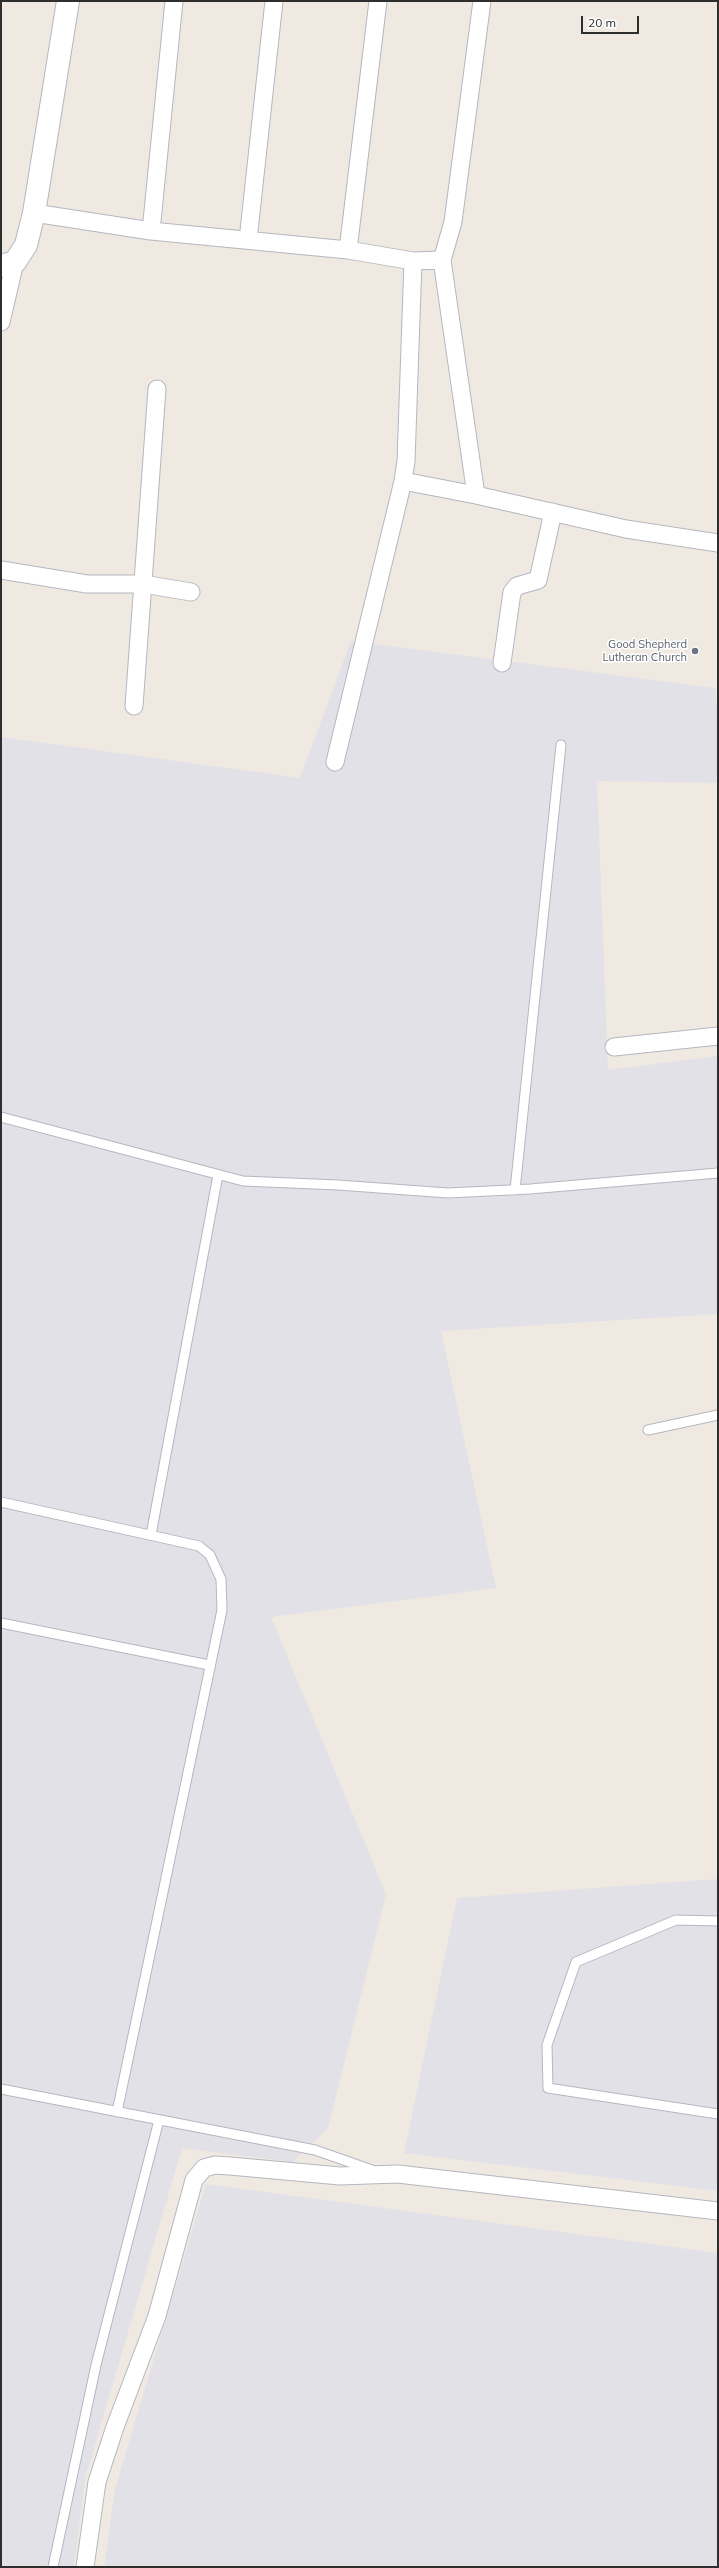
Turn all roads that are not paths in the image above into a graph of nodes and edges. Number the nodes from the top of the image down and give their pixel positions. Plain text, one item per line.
1 (68, 1) edge
2 (174, 1) edge
3 (274, 1) edge
4 (378, 1) edge
5 (482, 1) edge
6 (34, 213) junction
7 (151, 231) junction
8 (248, 240) junction
9 (348, 250) junction
10 (442, 260) junction
11 (413, 261) junction
12 (8, 264) edge
13 (1, 322) edge
14 (157, 389) dead end
15 (403, 481) junction
16 (476, 495) junction
17 (553, 512) junction
18 (718, 543) edge
19 (1, 570) edge
20 (144, 584) junction
21 (191, 592) dead end
22 (502, 662) dead end
23 (134, 706) dead end
24 (561, 745) dead end
25 (335, 762) dead end
26 (718, 1036) edge
27 (614, 1047) dead end
28 (1, 1117) edge
29 (718, 1173) edge
30 (218, 1175) junction
31 (515, 1190) junction
32 (718, 1415) edge
33 (648, 1430) dead end
34 (1, 1502) edge
35 (151, 1536) junction
36 (1, 1623) edge
37 (209, 1665) junction
38 (718, 1921) edge
39 (1, 2089) edge
40 (117, 2112) junction
41 (718, 2114) edge
42 (159, 2120) junction
43 (383, 2174) junction
44 (718, 2211) edge
45 (53, 2567) edge
46 (85, 2567) edge

1 - 6 street
2 - 7 street
3 - 8 street
4 - 9 street
5 - 10 street
6 - 7 street
6 - 12 street
7 - 8 street
8 - 9 street
9 - 11 street
10 - 11 street
10 - 16 street
11 - 15 street
12 - 13 street
14 - 20 street
15 - 16 street
15 - 25 street
16 - 17 street
17 - 18 street
17 - 22 street
19 - 20 street
20 - 21 street
20 - 23 street
24 - 31 lane
26 - 27 street
28 - 30 lane
29 - 31 lane
30 - 31 lane
30 - 35 lane
32 - 33 lane
34 - 35 lane
35 - 37 lane
36 - 37 lane
37 - 40 lane
38 - 41 lane
39 - 40 lane
40 - 42 lane
42 - 43 lane
42 - 45 lane
43 - 44 street
43 - 46 street

